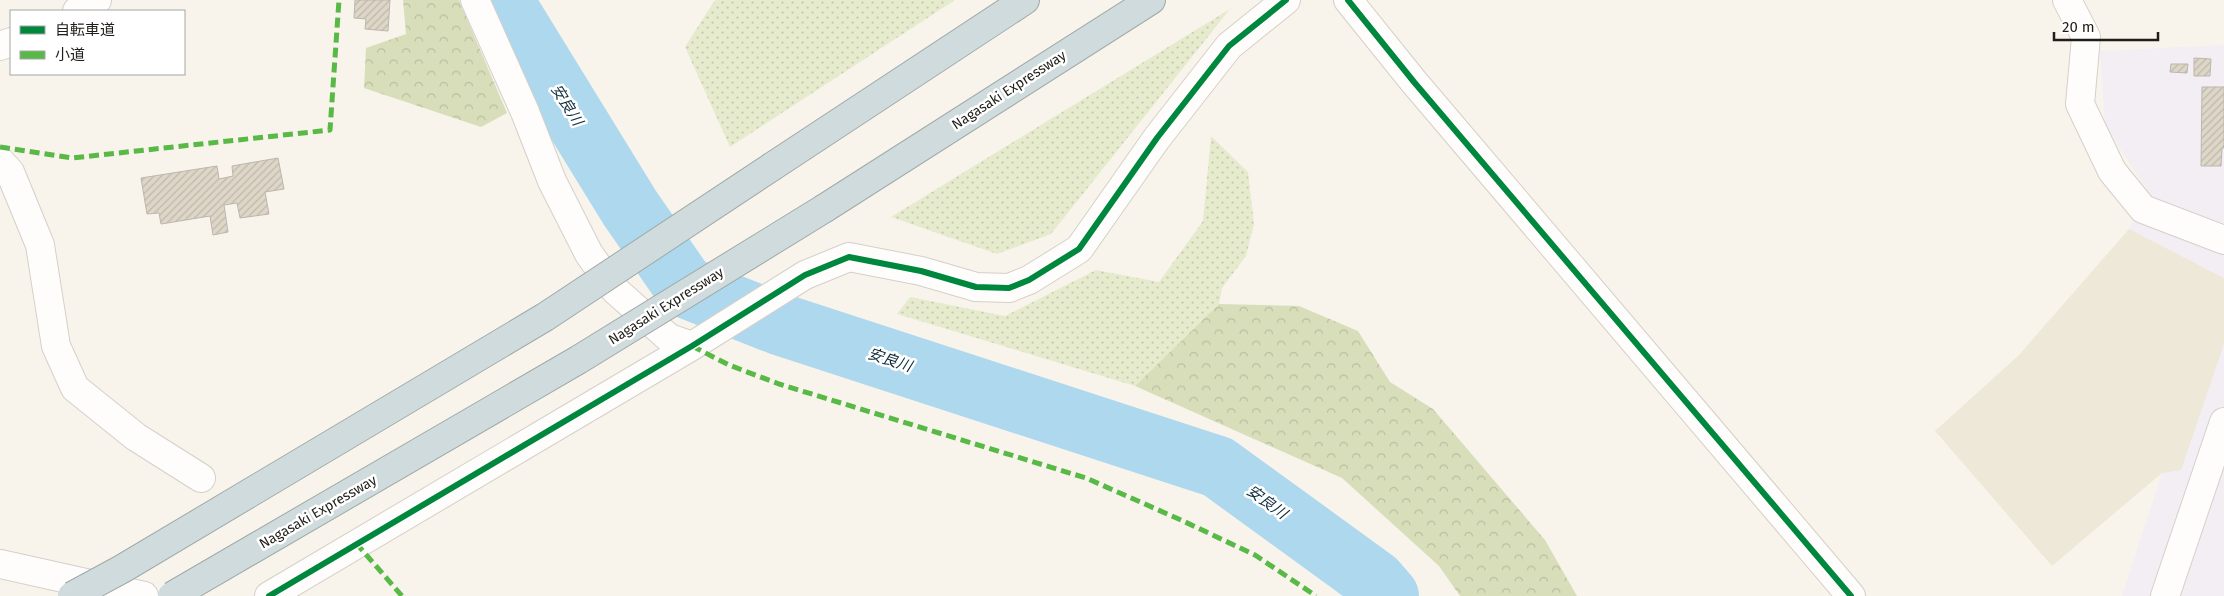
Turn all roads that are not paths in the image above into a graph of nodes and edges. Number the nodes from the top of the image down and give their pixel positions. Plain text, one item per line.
1 (97, 0) edge
2 (475, 0) edge
3 (1025, 0) edge
4 (1151, 0) edge
5 (1286, 0) edge
6 (1348, 0) edge
7 (2066, 0) edge
8 (79, 10) edge
9 (0, 161) edge
10 (2224, 240) edge
11 (692, 346) junction
12 (2224, 422) edge
13 (201, 478) dead end
14 (0, 564) edge
15 (72, 596) edge
16 (144, 596) edge
17 (172, 596) edge
18 (269, 596) edge
19 (1851, 596) edge
20 (2165, 596) edge

1 - 8 street
2 - 11 street
3 - 15 highway, bridge
4 - 17 highway, Nagasaki Expressway, bridge
5 - 11 street
6 - 19 street
7 - 10 street
9 - 13 street
11 - 18 street
12 - 20 street
14 - 16 street

